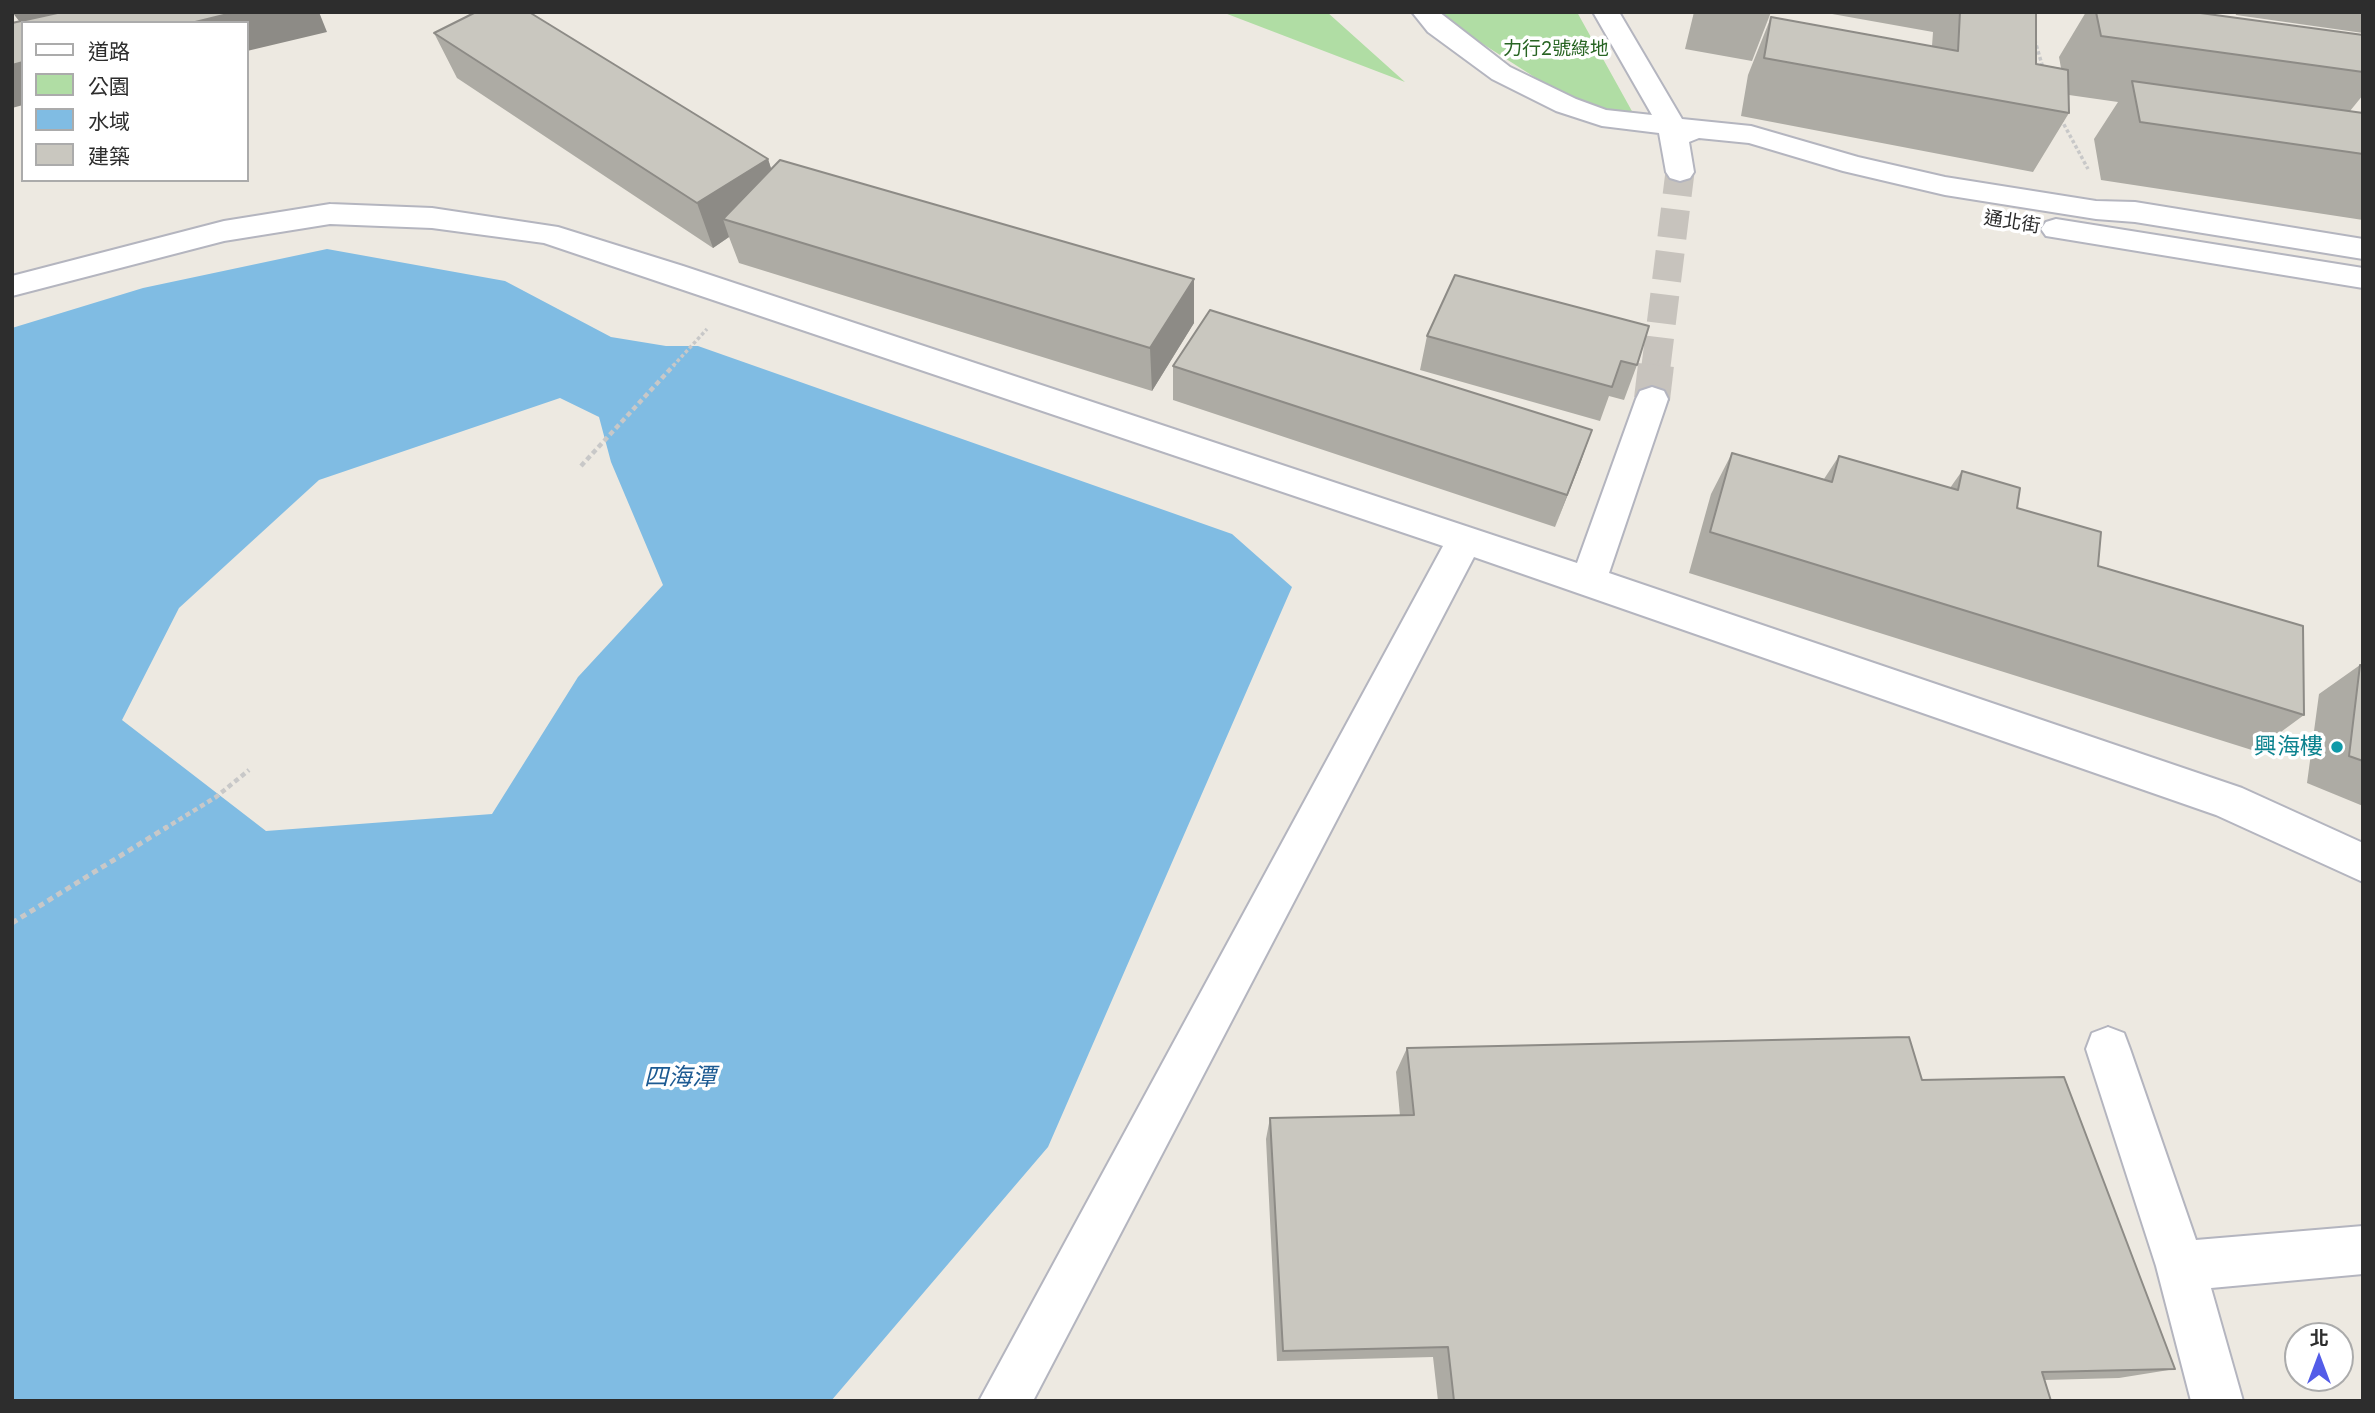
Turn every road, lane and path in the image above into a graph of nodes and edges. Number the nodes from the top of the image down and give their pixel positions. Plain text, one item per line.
1 (1425, 12) edge
2 (1606, 12) edge
3 (2028, 31) edge
4 (2044, 74) edge
5 (2056, 111) edge
6 (1672, 126) junction
7 (1680, 172) tunnel mouth
8 (2096, 210) junction
9 (2363, 249) edge
10 (2363, 278) edge
11 (12, 286) edge
12 (738, 295) junction
13 (1652, 399) tunnel mouth
14 (581, 466) dead end
15 (1464, 541) junction
16 (1588, 580) junction
17 (249, 770) dead end
18 (2363, 863) edge
19 (12, 923) edge
20 (2108, 1049) dead end
21 (2363, 1250) edge
22 (2180, 1266) junction
23 (1005, 1401) edge
24 (2217, 1401) edge

1 - 6 street
2 - 6 street
3 - 4 path
5 - 8 path
6 - 7 street
6 - 8 street, 通北街
6 - 10 street, 通北街
8 - 9 street, 通北街
11 - 12 street
12 - 14 path
12 - 15 street
13 - 16 street
15 - 16 street
15 - 23 street
16 - 18 street
17 - 19 path
20 - 22 street
21 - 22 street
22 - 24 street

